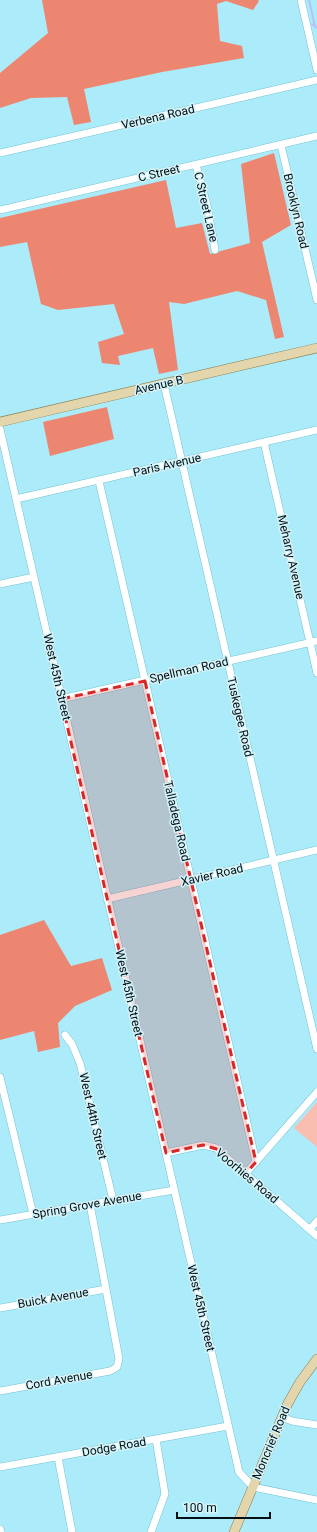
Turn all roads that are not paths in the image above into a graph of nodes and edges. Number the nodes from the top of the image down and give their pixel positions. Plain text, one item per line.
1 (301, 0) edge
2 (317, 70) edge
3 (317, 80) edge
4 (317, 136) edge
5 (281, 145) junction
6 (0, 153) edge
7 (196, 165) junction
8 (0, 210) edge
9 (215, 250) dead end
10 (317, 300) edge
11 (317, 348) edge
12 (164, 384) junction
13 (0, 422) edge
14 (0, 429) edge
15 (317, 430) edge
16 (264, 442) junction
17 (182, 461) junction
18 (99, 480) junction
19 (16, 499) junction
20 (34, 576) junction
21 (0, 584) edge
22 (314, 642) edge
23 (228, 661) junction
24 (317, 672) edge
25 (145, 681) junction
26 (61, 699) junction
27 (317, 850) edge
28 (273, 860) junction
29 (191, 880) junction
30 (107, 899) junction
31 (65, 1035) dead end
32 (317, 1049) edge
33 (0, 1077) edge
34 (317, 1092) edge
35 (166, 1153) junction
36 (256, 1162) junction
37 (246, 1174) junction
38 (174, 1190) junction
39 (113, 1200) junction
40 (90, 1204) junction
41 (33, 1214) junction
42 (0, 1220) edge
43 (317, 1221) edge
44 (310, 1230) junction
45 (317, 1236) edge
46 (106, 1289) junction
47 (0, 1308) edge
48 (317, 1359) edge
49 (0, 1391) edge
50 (282, 1417) junction
51 (317, 1424) edge
52 (228, 1426) junction
53 (156, 1439) junction
54 (58, 1457) junction
55 (0, 1467) edge
56 (253, 1487) junction
57 (317, 1500) edge
58 (72, 1532) edge
59 (151, 1532) edge
60 (234, 1532) edge

1 - 2 street
3 - 6 street, Verbena Road
4 - 5 street, C Street
5 - 7 street, C Street
5 - 10 street, Brooklyn Road
7 - 8 street, C Street
7 - 9 street, C Street Lane
11 - 12 main road, Avenue B
12 - 13 main road, Avenue B
12 - 17 street, Tuskegee Road
14 - 19 street, West 45th Street
15 - 16 street, Paris Avenue
16 - 17 street, Paris Avenue
16 - 22 street, Meharry Avenue
17 - 18 street, Paris Avenue
17 - 23 street, Tuskegee Road
18 - 19 street, Paris Avenue
18 - 25 street, Talladega Road
19 - 20 street, West 45th Street
20 - 21 street
20 - 26 street, West 45th Street
22 - 23 street, Spellman Road
22 - 24 street, Meharry Avenue
23 - 25 street, Spellman Road
23 - 28 street, Tuskegee Road
25 - 26 street, Spellman Road
25 - 29 street, Talladega Road
26 - 30 street, West 45th Street
27 - 28 street, Xavier Road
28 - 29 street, Xavier Road
28 - 32 street, Tuskegee Road
29 - 30 street, Xavier Road
29 - 36 street, Talladega Road
30 - 35 street, West 45th Street
31 - 39 street, West 44th Street
33 - 41 street
34 - 36 street
35 - 37 street, Voorhies Road
35 - 38 street, West 45th Street
36 - 37 street
37 - 44 street, Voorhies Road
38 - 39 street, Spring Grove Avenue
38 - 52 street, West 45th Street
39 - 40 street, Spring Grove Avenue
40 - 41 street, Spring Grove Avenue
40 - 46 street
41 - 42 street, Spring Grove Avenue
43 - 44 street
44 - 45 street, Voorhies Road
46 - 47 street, Buick Avenue
46 - 49 street, Cord Avenue
48 - 50 main road, Moncrief Road
50 - 51 street
50 - 56 main road, Moncrief Road
52 - 53 street, Dodge Road
52 - 56 street, West 45th Street
53 - 54 street, Dodge Road
53 - 59 street
54 - 55 street, Dodge Road
54 - 58 street
56 - 57 street
56 - 60 main road, Moncrief Road

